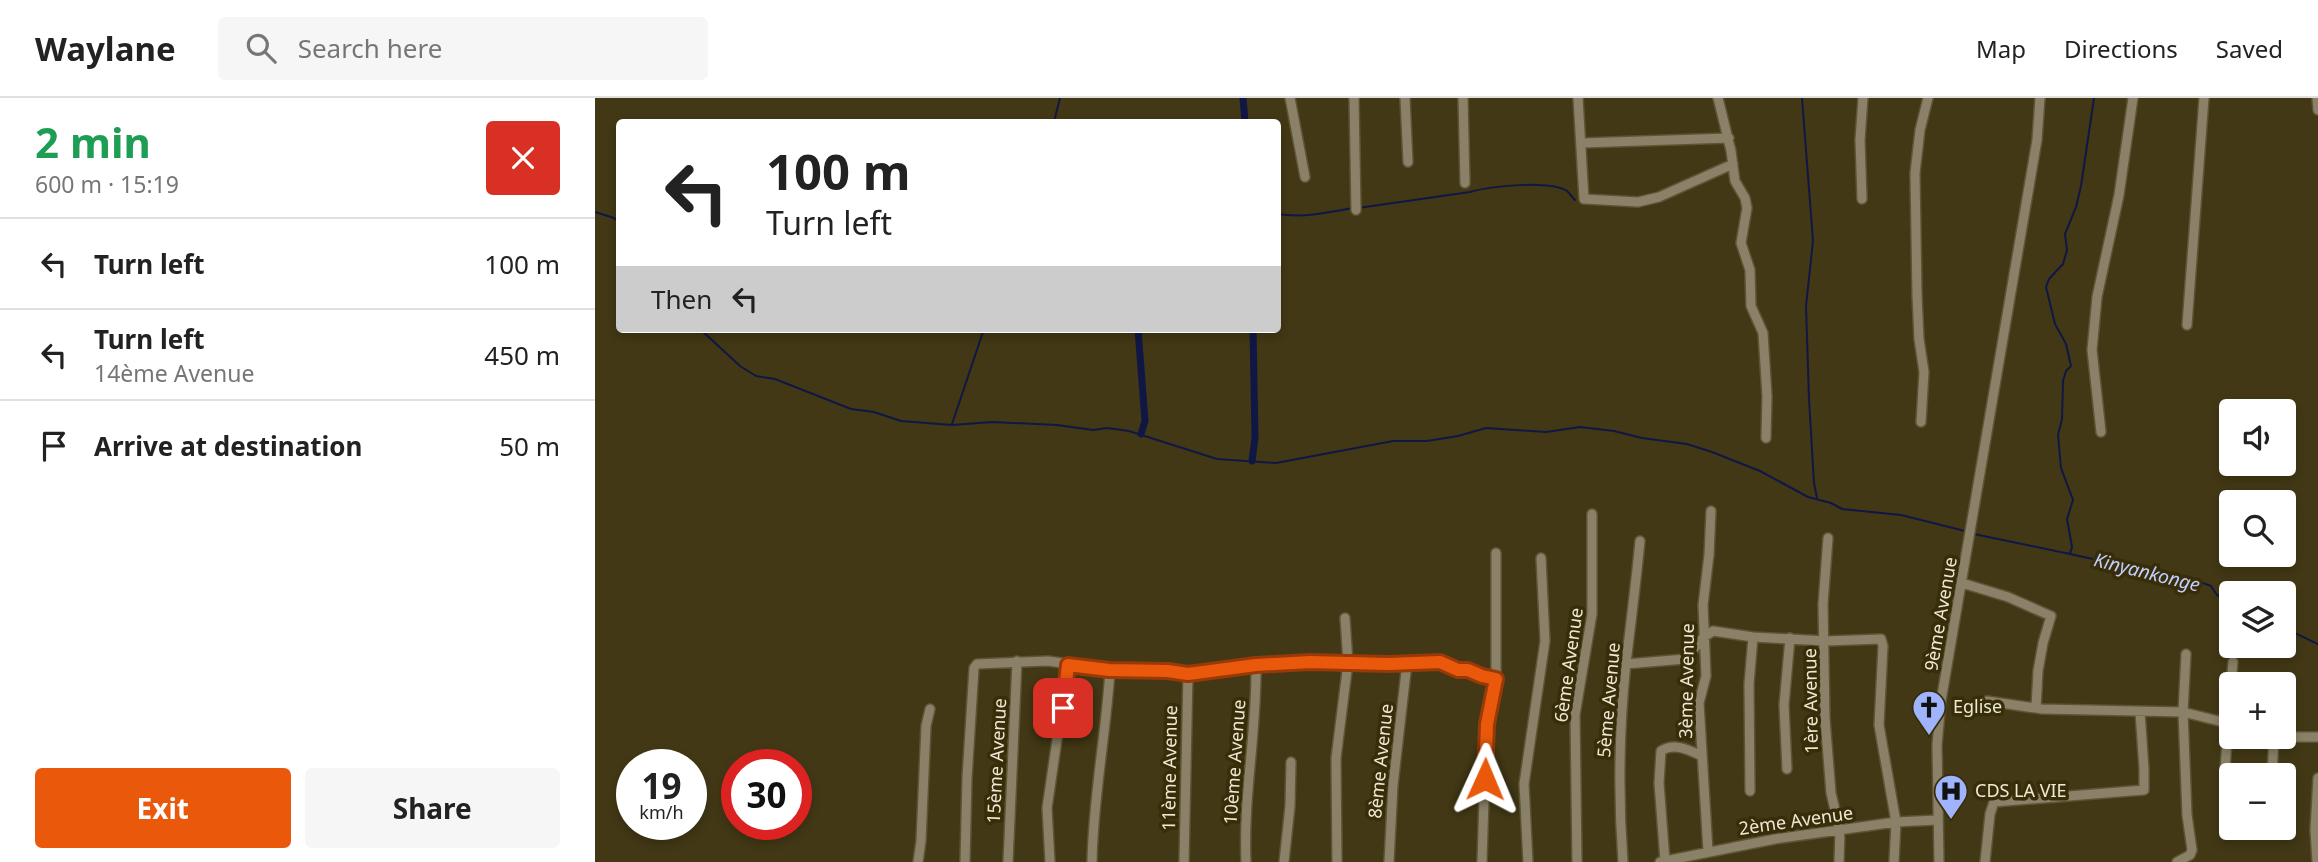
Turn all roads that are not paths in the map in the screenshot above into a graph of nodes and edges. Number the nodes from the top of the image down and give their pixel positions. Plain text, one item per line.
1 (1290, 98) edge
2 (1354, 98) edge
3 (1405, 98) edge
4 (1462, 98) edge
5 (1578, 98) edge
6 (1718, 98) edge
7 (1863, 98) edge
8 (1928, 98) edge
9 (2040, 98) edge
10 (2133, 98) edge
11 (2204, 98) edge
12 (2317, 98) edge
13 (2318, 110) edge
14 (1729, 138) junction
15 (1582, 143) junction
16 (1408, 162) dead end
17 (1733, 164) junction
18 (1305, 177) dead end
19 (1465, 183) dead end
20 (1863, 199) dead end
21 (1356, 208) dead end
22 (2187, 325) dead end
23 (1921, 422) dead end
24 (2101, 432) dead end
25 (1766, 438) dead end
26 (1711, 511) dead end
27 (1592, 514) dead end
28 (1828, 538) dead end
29 (1640, 541) dead end
30 (1496, 553) dead end
31 (1541, 558) dead end
32 (1962, 583) junction
33 (1345, 618) dead end
34 (1704, 637) junction
35 (1753, 637) junction
36 (1790, 638) junction
37 (1826, 641) junction
38 (2186, 654) dead end
39 (1017, 661) junction
40 (2234, 662) dead end
41 (1348, 663) junction
42 (1407, 663) junction
43 (1626, 664) junction
44 (1068, 665) junction
45 (1256, 665) junction
46 (1109, 670) junction
47 (2233, 672) edge
48 (1188, 674) junction
49 (1496, 679) junction
50 (1987, 701) dead end
51 (2036, 708) junction
52 (930, 709) dead end
53 (2140, 712) junction
54 (2183, 712) junction
55 (2219, 721) edge
56 (2296, 737) edge
57 (2318, 737) edge
58 (1702, 755) junction
59 (1291, 762) dead end
60 (1787, 769) dead end
61 (2318, 778) edge
62 (1750, 791) dead end
63 (1937, 820) junction
64 (1896, 822) junction
65 (1840, 831) junction
66 (1710, 850) junction
67 (1663, 861) edge
68 (918, 862) edge
69 (965, 862) edge
70 (1008, 862) edge
71 (1050, 862) edge
72 (1092, 862) edge
73 (1184, 862) edge
74 (1246, 862) edge
75 (1284, 862) edge
76 (1337, 862) edge
77 (1389, 862) edge
78 (1482, 862) edge
79 (1528, 862) edge
80 (1577, 862) edge
81 (1623, 862) edge
82 (1711, 862) edge
83 (1839, 862) edge
84 (1894, 862) edge
85 (1939, 862) edge
86 (1985, 862) edge
87 (2177, 862) edge
88 (2317, 862) edge

1 - 18 street
2 - 21 street
3 - 16 street
4 - 19 street
5 - 15 street
6 - 14 street
7 - 20 street
8 - 23 street
9 - 32 street, 9ème Avenue
10 - 24 street
11 - 22 street
12 - 13 street
14 - 15 street
14 - 17 street
15 - 17 street
17 - 25 street
26 - 34 street, 3ème Avenue
27 - 80 street, 6ème Avenue
28 - 37 street, 1ère Avenue
29 - 43 street, 5ème Avenue
30 - 49 street
31 - 79 street
32 - 51 street
32 - 63 street, 9ème Avenue
33 - 41 street
34 - 35 street
34 - 43 street
34 - 58 street, 3ème Avenue
35 - 36 street
35 - 62 street
36 - 37 street
36 - 60 street
37 - 64 street
37 - 65 street, 1ère Avenue
38 - 54 street
39 - 44 street
39 - 69 street
39 - 70 street, 15ème Avenue
40 - 47 street
41 - 42 street
41 - 45 street
41 - 76 street
42 - 49 street
42 - 77 street, 8ème Avenue
43 - 81 street, 5ème Avenue
44 - 46 street
44 - 71 street
45 - 48 street
45 - 74 street, 10ème Avenue
46 - 48 street
46 - 72 street
48 - 73 street, 11ème Avenue
49 - 78 street
50 - 51 street
51 - 53 street
52 - 68 street
53 - 54 street
53 - 86 street
54 - 55 street
54 - 87 street
56 - 57 street
58 - 66 street, 3ème Avenue
58 - 67 street
59 - 75 street
61 - 88 street
63 - 64 street, 2ème Avenue
63 - 85 street, 9ème Avenue
64 - 65 street, 2ème Avenue
64 - 84 street
65 - 66 street, 2ème Avenue
65 - 83 street, 1ère Avenue
66 - 67 street, 2ème Avenue
66 - 82 street, 3ème Avenue

